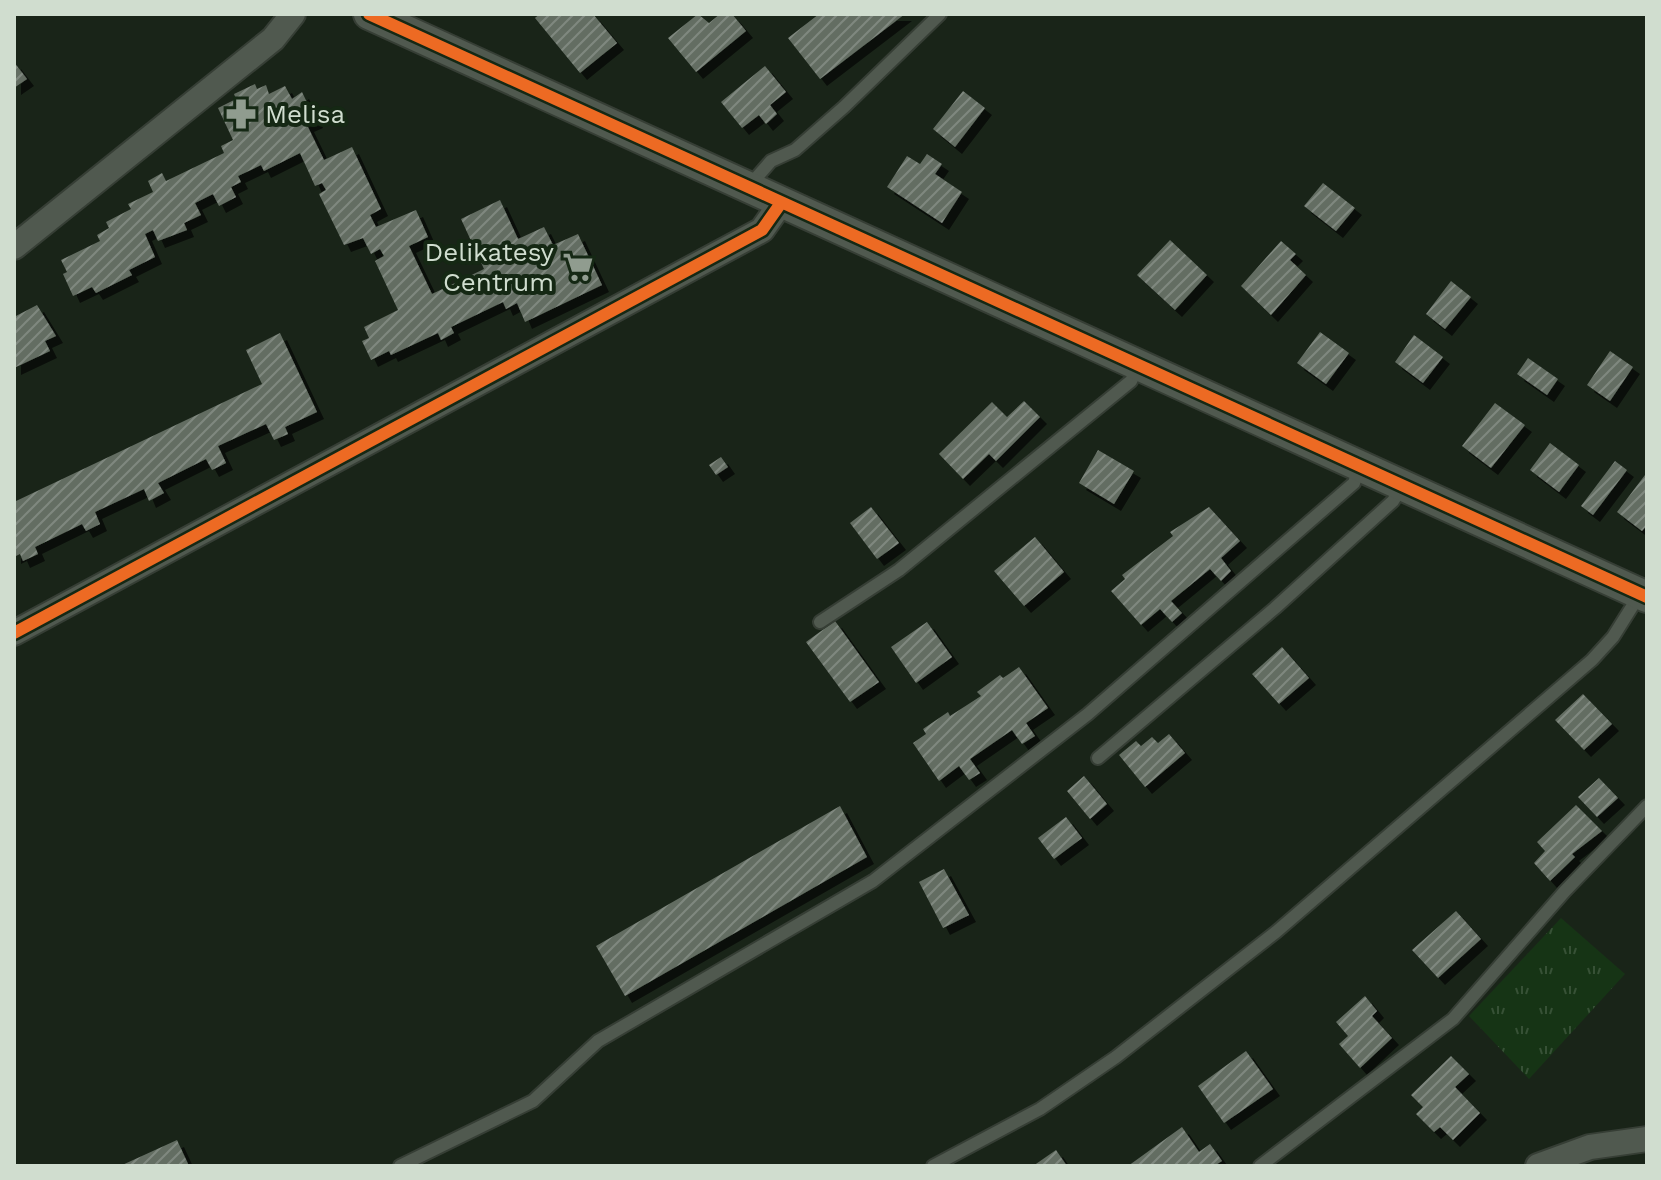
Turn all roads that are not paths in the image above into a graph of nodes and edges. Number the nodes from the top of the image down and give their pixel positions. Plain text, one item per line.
1 (293, 14) edge
2 (369, 14) edge
3 (940, 14) edge
4 (747, 188) junction
5 (781, 203) junction
6 (14, 247) edge
7 (1139, 365) junction
8 (1360, 466) junction
9 (1403, 485) junction
10 (1643, 596) edge
11 (820, 622) dead end
12 (14, 633) edge
13 (1098, 758) dead end
14 (1647, 806) edge
15 (1647, 1139) edge
16 (400, 1166) edge
17 (933, 1166) edge
18 (1260, 1166) edge
19 (1538, 1166) edge

1 - 6 street
2 - 4 street
3 - 4 lane
4 - 5 street
5 - 7 street
5 - 12 street
7 - 8 street
7 - 11 lane
8 - 9 street
8 - 16 lane
9 - 10 street
9 - 13 lane
10 - 17 lane
14 - 18 lane
15 - 19 street

